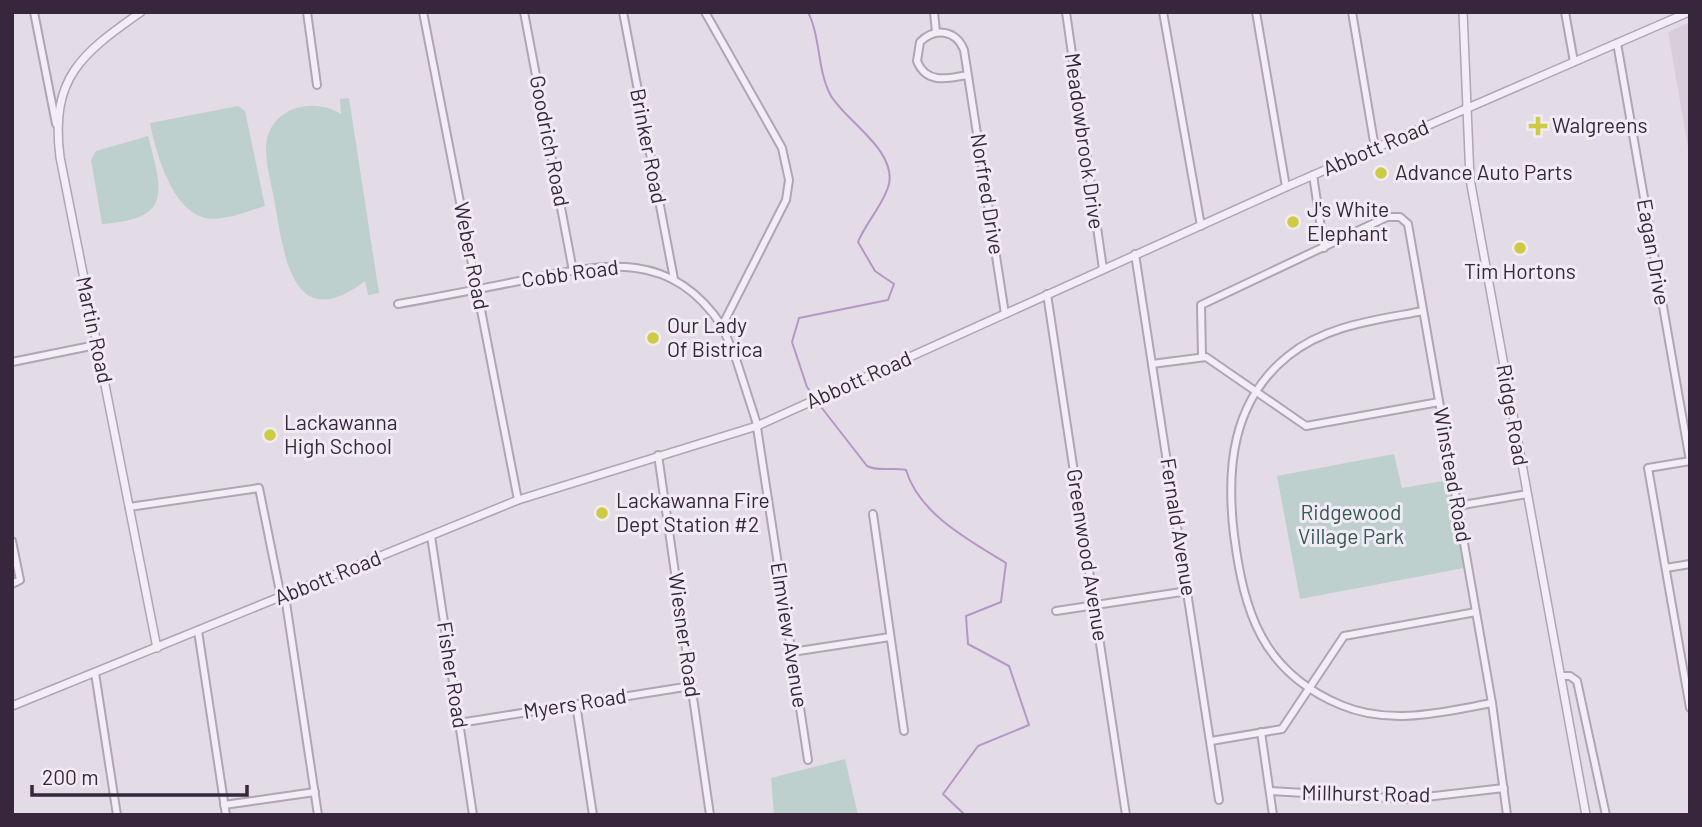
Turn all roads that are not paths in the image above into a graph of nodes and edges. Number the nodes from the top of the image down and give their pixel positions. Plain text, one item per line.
1 (34, 12) edge
2 (141, 12) edge
3 (307, 12) edge
4 (423, 12) edge
5 (524, 12) edge
6 (623, 12) edge
7 (705, 12) edge
8 (933, 12) edge
9 (1066, 12) edge
10 (1163, 12) edge
11 (1256, 12) edge
12 (1352, 12) edge
13 (1464, 12) edge
14 (1565, 12) edge
15 (1663, 12) edge
16 (1689, 12) edge
17 (1665, 23) junction
18 (936, 32) junction
19 (1617, 43) junction
20 (1574, 62) junction
21 (967, 75) junction
22 (317, 85) dead end
23 (1469, 107) junction
24 (56, 124) junction
25 (1375, 148) junction
26 (1313, 175) junction
27 (1286, 187) junction
28 (1201, 226) junction
29 (1326, 247) junction
30 (1135, 254) junction
31 (1103, 269) junction
32 (573, 271) junction
33 (674, 279) junction
34 (477, 289) junction
35 (1047, 294) junction
36 (398, 304) dead end
37 (1423, 311) junction
38 (1005, 314) junction
39 (722, 326) junction
40 (96, 345) junction
41 (1202, 357) junction
42 (12, 362) edge
43 (1152, 364) junction
44 (1256, 391) junction
45 (1439, 402) junction
46 (757, 426) junction
47 (658, 455) junction
48 (1690, 461) edge
49 (1527, 494) junction
50 (518, 500) junction
51 (1457, 506) junction
52 (130, 507) junction
53 (873, 513) dead end
54 (431, 536) junction
55 (12, 541) edge
56 (1690, 564) edge
57 (1665, 568) junction
58 (12, 584) edge
59 (1188, 591) junction
60 (283, 597) junction
61 (1094, 605) junction
62 (1056, 611) dead end
63 (1476, 612) junction
64 (198, 631) junction
65 (890, 637) junction
66 (157, 648) junction
67 (792, 652) junction
68 (95, 673) junction
69 (1562, 676) junction
70 (1687, 676) edge
71 (691, 686) junction
72 (1310, 687) junction
73 (1492, 703) junction
74 (576, 704) junction
75 (12, 706) edge
76 (1690, 708) edge
77 (459, 723) junction
78 (904, 731) dead end
79 (1261, 733) junction
80 (1211, 741) junction
81 (808, 760) dead end
82 (1504, 788) junction
83 (1270, 791) junction
84 (315, 792) junction
85 (1219, 800) dead end
86 (224, 805) junction
87 (117, 815) edge
88 (226, 815) edge
89 (318, 815) edge
90 (473, 815) edge
91 (593, 815) edge
92 (710, 815) edge
93 (1126, 815) edge
94 (1273, 815) edge
95 (1507, 815) edge
96 (1586, 815) edge
97 (1606, 815) edge

1 - 24 street, Martin Road
2 - 24 street
3 - 22 street
4 - 34 street, Weber Road
5 - 32 street, Goodrich Road
6 - 33 street, Brinker Road
7 - 39 street
8 - 18 street
9 - 31 street, Meadowbrook Drive
10 - 28 street
11 - 27 street
12 - 25 street
13 - 23 street, Ridge Road
14 - 20 street
15 - 17 street
16 - 17 street, Abbott Road
17 - 19 street, Abbott Road
18 - 21 street, Norfred Drive
18 - 21 street
19 - 20 street, Abbott Road
19 - 48 street, Eagan Drive
20 - 23 street, Abbott Road
21 - 38 street, Norfred Drive
23 - 25 street, Abbott Road
23 - 49 street, Ridge Road
24 - 40 street, Martin Road
25 - 26 street, Abbott Road
26 - 27 street, Abbott Road
26 - 29 street
27 - 28 street, Abbott Road
28 - 30 street, Abbott Road
29 - 37 street, Winstead Road
29 - 41 street
30 - 31 street, Abbott Road
30 - 43 street, Fernald Avenue
31 - 35 street, Abbott Road
32 - 33 street, Cobb Road
32 - 34 street, Cobb Road
33 - 39 street, Cobb Road
34 - 36 street, Cobb Road
34 - 50 street, Weber Road
35 - 38 street, Abbott Road
35 - 61 street, Greenwood Avenue
37 - 44 street
37 - 45 street, Winstead Road
38 - 46 street, Abbott Road
39 - 46 street, Elmview Avenue
40 - 42 street
40 - 52 street, Martin Road
41 - 43 street
41 - 44 street
43 - 59 street, Fernald Avenue
44 - 45 street
44 - 72 street
45 - 51 street, Winstead Road
46 - 47 street, Abbott Road
46 - 67 street, Elmview Avenue
47 - 50 street, Abbott Road
47 - 71 street, Wiesner Road
48 - 57 street
49 - 51 street
49 - 69 street, Ridge Road
50 - 54 street, Abbott Road
51 - 63 street, Winstead Road
52 - 60 street
52 - 66 street, Martin Road
53 - 65 street
54 - 60 street, Abbott Road
54 - 77 street, Fisher Road
55 - 58 street
56 - 57 street
57 - 70 street
59 - 61 street
59 - 80 street, Fernald Avenue
60 - 64 street, Abbott Road
60 - 84 street
61 - 62 street
61 - 93 street, Greenwood Avenue
63 - 72 street
63 - 73 street, Winstead Road
64 - 66 street, Abbott Road
64 - 86 street
65 - 67 street
65 - 78 street
66 - 68 street, Abbott Road
67 - 81 street, Elmview Avenue
68 - 75 street, Abbott Road
68 - 87 street
69 - 96 street, Ridge Road
69 - 97 street
70 - 76 street
71 - 74 street, Myers Road
71 - 92 street, Wiesner Road
72 - 73 street
72 - 79 street
73 - 82 street, Winstead Road
74 - 77 street, Myers Road
74 - 91 street
77 - 90 street, Fisher Road
79 - 80 street
79 - 83 street
80 - 85 street, Fernald Avenue
82 - 83 street, Millhurst Road
82 - 95 street, Winstead Road
83 - 94 street
84 - 86 street
84 - 89 street
86 - 88 street

